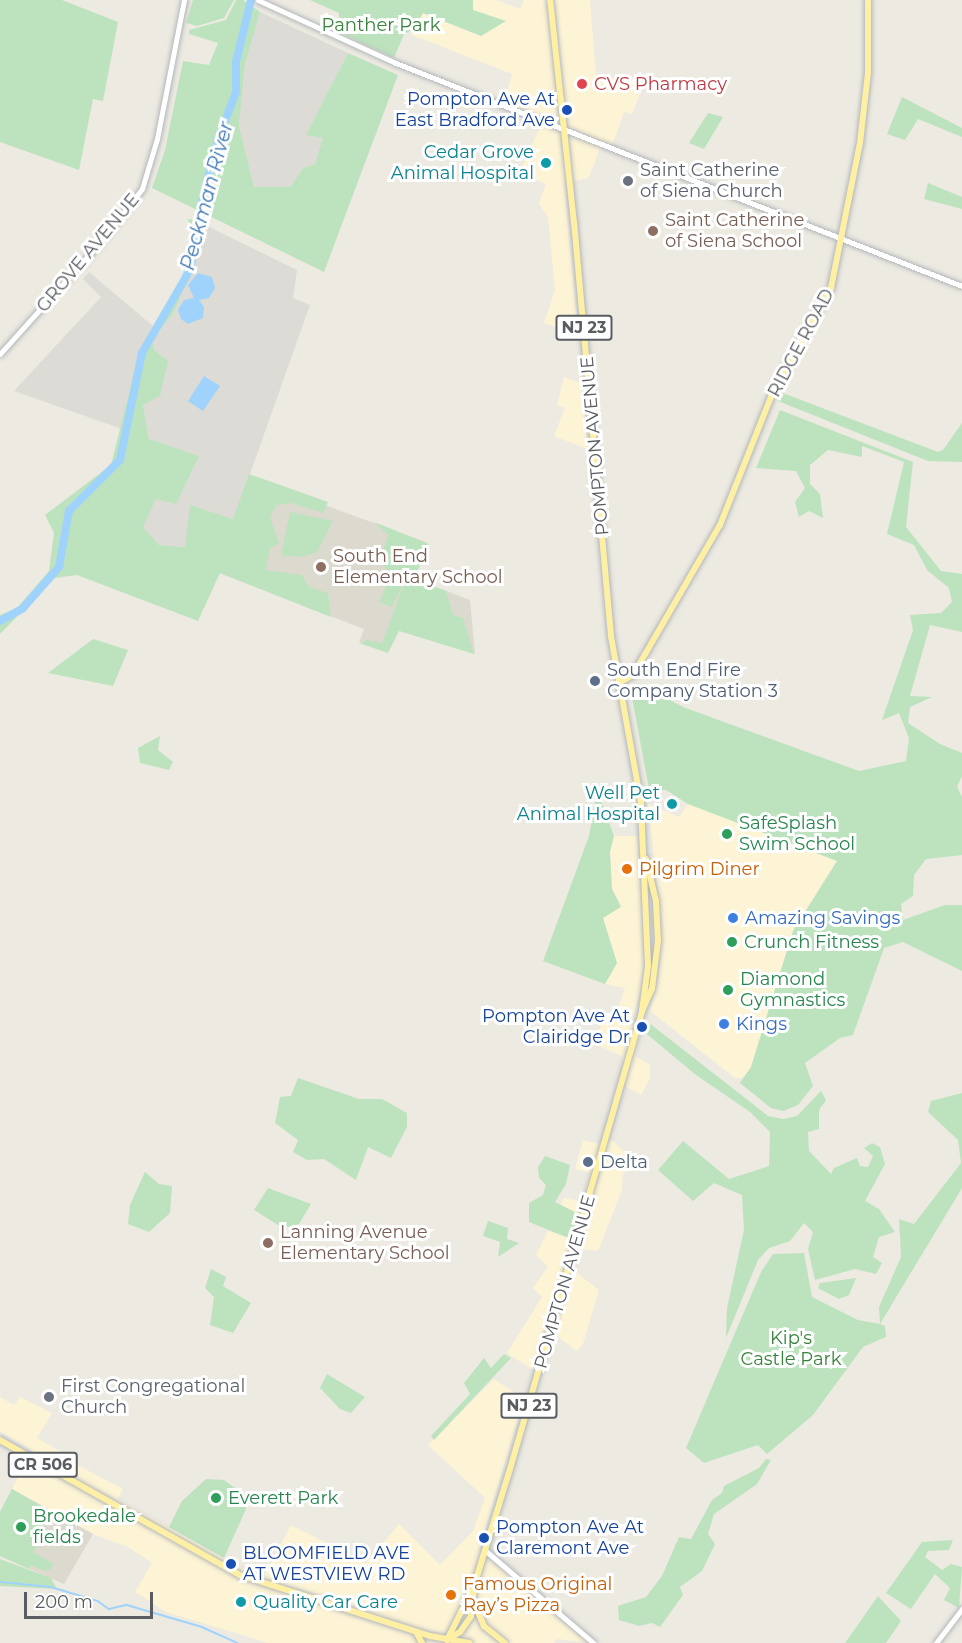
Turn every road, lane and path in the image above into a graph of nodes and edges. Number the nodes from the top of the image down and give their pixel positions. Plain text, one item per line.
1 (184, 0) edge
2 (258, 0) edge
3 (550, 0) edge
4 (868, 0) edge
5 (564, 130) junction
6 (843, 240) junction
7 (962, 286) edge
8 (0, 354) edge
9 (619, 683) junction
10 (645, 855) junction
11 (642, 1011) junction
12 (0, 1440) edge
13 (485, 1550) junction
14 (474, 1586) junction
15 (474, 1603) junction
16 (962, 1609) edge
17 (416, 1631) junction
18 (444, 1642) edge
19 (422, 1643) edge
20 (469, 1643) edge
21 (505, 1643) edge
22 (594, 1643) edge
23 (936, 1643) edge

1 - 8 street, GROVE AVENUE
2 - 5 street
3 - 5 main road, POMPTON AVENUE / NJ 23
4 - 6 main road, RIDGE ROAD
5 - 6 street
5 - 9 main road, POMPTON AVENUE / NJ 23
6 - 7 street
6 - 9 main road, RIDGE ROAD
9 - 10 main road, POMPTON AVENUE / NJ 23
10 - 11 main road, POMPTON AVENUE / NJ 23
10 - 11 main road, POMPTON AVENUE / NJ 23
11 - 13 main road, POMPTON AVENUE / NJ 23
12 - 17 main road, CR 506
13 - 14 main road, POMPTON AVENUE / NJ 23
13 - 22 street
14 - 15 main road, POMPTON AVENUE / NJ 23
14 - 18 main road, POMPTON AVENUE / NJ 23
15 - 18 main road, POMPTON AVENUE / NJ 23
15 - 21 main road
16 - 23 street
17 - 18 main road, CR 506
17 - 19 main road
18 - 20 main road, CR 506

